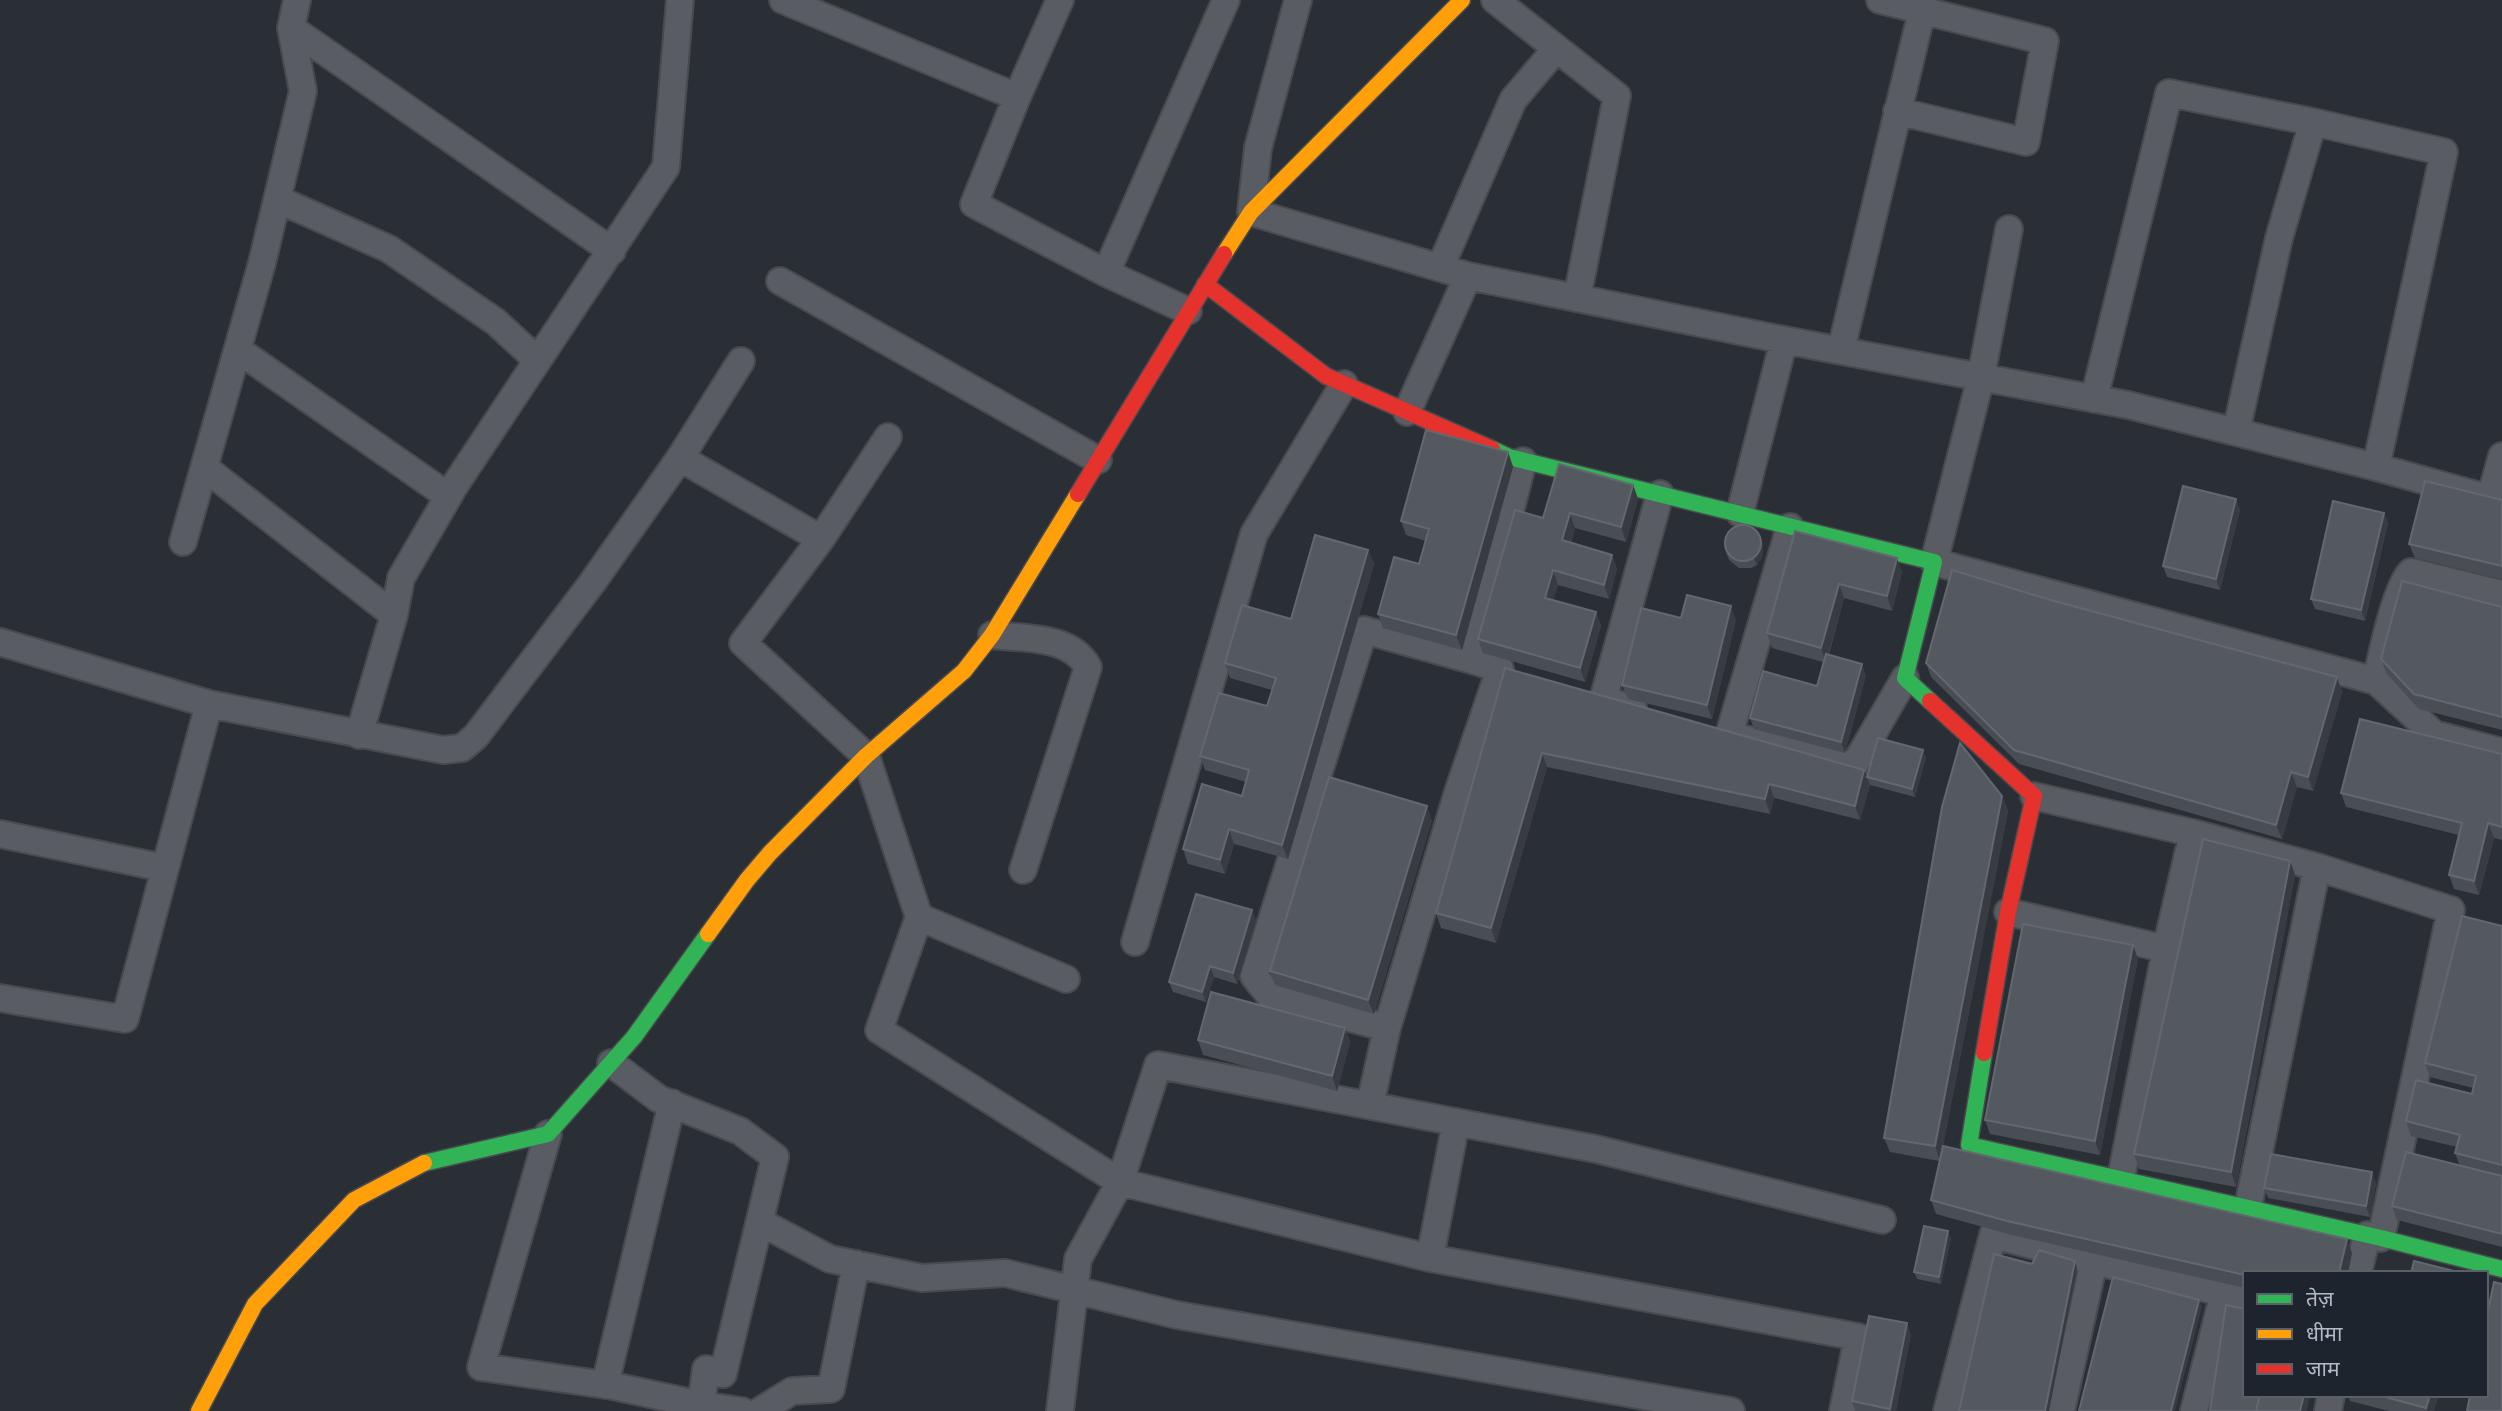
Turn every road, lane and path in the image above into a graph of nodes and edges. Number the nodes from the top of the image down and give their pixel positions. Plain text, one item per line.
1 (297, 0) edge
2 (680, 0) edge
3 (783, 0) edge
4 (1060, 0) edge
5 (1226, 0) edge
6 (1298, 0) edge
7 (1462, 0) edge
8 (1495, 0) edge
9 (1880, 0) edge
10 (1922, 10) junction
11 (290, 28) junction
12 (1556, 49) junction
13 (1017, 97) junction
14 (1897, 111) junction
15 (2313, 122) junction
16 (277, 200) junction
17 (1251, 212) junction
18 (2009, 229) dead end
19 (612, 251) junction
20 (1440, 268) junction
21 (1106, 273) junction
22 (1468, 276) junction
23 (780, 281) dead end
24 (1205, 284) junction
25 (1577, 298) junction
26 (1188, 311) junction
27 (1784, 340) junction
28 (237, 350) junction
29 (1841, 350) junction
30 (537, 360) junction
31 (741, 361) dead end
32 (1981, 377) junction
33 (1344, 384) junction
34 (2094, 399) junction
35 (1407, 412) junction
36 (2236, 432) junction
37 (888, 437) dead end
38 (2502, 456) edge
39 (680, 458) junction
40 (1098, 460) junction
41 (1523, 461) junction
42 (2376, 467) junction
43 (205, 468) junction
44 (1660, 494) junction
45 (448, 496) junction
46 (2496, 500) edge
47 (1740, 513) junction
48 (1790, 527) junction
49 (821, 538) junction
50 (183, 542) dead end
51 (1934, 562) junction
52 (2502, 594) edge
53 (394, 615) junction
54 (992, 635) junction
55 (0, 642) edge
56 (1472, 660) junction
57 (1500, 669) junction
58 (1526, 677) edge
59 (1905, 678) junction
60 (2376, 681) junction
61 (1577, 692) edge
62 (1603, 700) junction
63 (209, 704) junction
64 (1653, 714) edge
65 (1704, 728) edge
66 (359, 735) junction
67 (1729, 735) junction
68 (2502, 752) edge
69 (866, 756) junction
70 (2034, 796) junction
71 (2193, 833) junction
72 (0, 834) edge
73 (2317, 867) junction
74 (164, 868) junction
75 (1023, 870) dead end
76 (2008, 912) junction
77 (919, 917) junction
78 (1135, 942) dead end
79 (2166, 949) junction
80 (1066, 979) dead end
81 (0, 998) edge
82 (1387, 1028) junction
83 (611, 1063) junction
84 (672, 1103) junction
85 (1370, 1105) junction
86 (1456, 1122) junction
87 (548, 1134) junction
88 (2121, 1178) junction
89 (1120, 1182) junction
90 (2248, 1207) junction
91 (1882, 1220) dead end
92 (760, 1222) junction
93 (2374, 1236) junction
94 (1430, 1258) junction
95 (2094, 1261) junction
96 (856, 1264) junction
97 (2502, 1269) edge
98 (2359, 1271) edge
99 (1075, 1290) junction
100 (2234, 1295) edge
101 (605, 1385) junction
102 (701, 1405) junction
103 (199, 1411) edge
104 (742, 1411) edge
105 (760, 1411) edge
106 (1060, 1411) edge
107 (1731, 1411) edge
108 (1843, 1411) edge
109 (1947, 1411) edge
110 (2061, 1411) edge
111 (2194, 1411) edge

1 - 11 street
2 - 19 street
3 - 13 street
4 - 13 street
5 - 21 street
6 - 17 street
7 - 17 street
8 - 12 street
9 - 10 street
10 - 14 street
10 - 14 street
11 - 16 street
11 - 19 street
12 - 20 street
12 - 25 street
13 - 21 street
14 - 29 street
15 - 34 street
15 - 36 street
15 - 42 street
16 - 28 street
16 - 30 street
17 - 20 street
17 - 24 street
18 - 32 street
19 - 30 street
20 - 22 street
21 - 26 street
22 - 25 street
22 - 35 street
23 - 40 street
24 - 26 street
24 - 33 street
25 - 27 street
26 - 40 street
27 - 29 street
27 - 47 street
28 - 43 street
28 - 45 street
29 - 32 street
30 - 45 street
31 - 39 street
32 - 34 street
32 - 51 street
33 - 35 street
33 - 78 street
34 - 36 street
35 - 41 street
36 - 42 street
37 - 49 street
38 - 46 street
39 - 49 street
39 - 66 street
40 - 54 street
41 - 44 street
41 - 56 street
42 - 46 street
43 - 50 street
43 - 53 street
44 - 47 street
44 - 62 street
45 - 53 street
47 - 48 street
48 - 51 street
48 - 67 street
49 - 69 street
51 - 59 street
51 - 60 street
52 - 60 street
53 - 66 street
54 - 69 street
54 - 75 street
55 - 63 street
56 - 57 street
56 - 82 street
57 - 58 street
57 - 82 street
59 - 67 street
59 - 70 street
60 - 68 street
61 - 62 street
62 - 64 street
63 - 66 street
63 - 74 street
65 - 67 street
69 - 77 street
69 - 83 street
70 - 71 street
70 - 76 street
71 - 73 street
71 - 79 street
72 - 74 street
73 - 90 street
73 - 93 street
74 - 81 street
76 - 79 street
76 - 88 street
77 - 80 street
77 - 89 street
79 - 88 street
82 - 85 street
83 - 84 street
83 - 87 street
84 - 92 street
84 - 101 street
85 - 86 street
85 - 89 street
86 - 91 street
86 - 94 street
87 - 101 street
87 - 103 street
88 - 90 street
89 - 94 street
89 - 99 street
90 - 93 street
92 - 96 street
92 - 102 street
93 - 97 street
93 - 98 street
94 - 108 street
95 - 100 street
95 - 109 street
95 - 110 street
96 - 99 street
96 - 105 street
99 - 106 street
99 - 107 street
100 - 111 street
101 - 102 street
102 - 104 street

